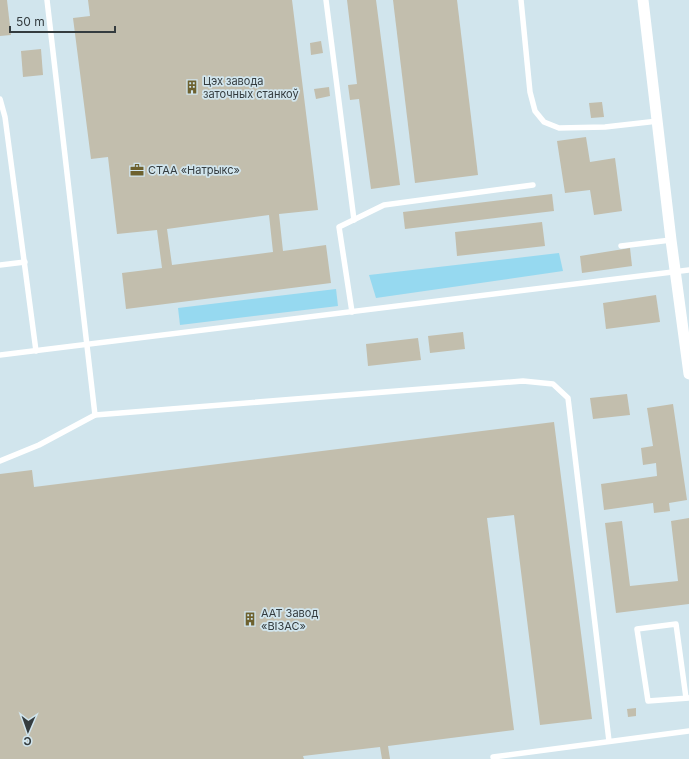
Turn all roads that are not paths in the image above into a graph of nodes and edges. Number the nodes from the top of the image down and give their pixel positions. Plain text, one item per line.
1 (47, 0) edge
2 (326, 0) edge
3 (520, 0) edge
4 (643, 0) edge
5 (0, 99) edge
6 (658, 121) junction
7 (533, 185) dead end
8 (354, 220) junction
9 (671, 240) junction
10 (621, 246) dead end
11 (25, 262) junction
12 (0, 265) edge
13 (689, 270) edge
14 (676, 272) junction
15 (352, 312) junction
16 (88, 345) junction
17 (36, 351) junction
18 (0, 355) edge
19 (689, 374) edge
20 (95, 415) junction
21 (0, 461) edge
22 (688, 698) edge
23 (689, 731) edge
24 (609, 742) junction
25 (493, 757) dead end

1 - 16 lane
2 - 8 lane
3 - 6 lane
4 - 6 street
5 - 11 lane
6 - 9 street
7 - 8 lane
8 - 15 lane
9 - 10 lane
9 - 14 street
11 - 12 lane
11 - 17 lane
13 - 14 lane
14 - 15 lane
14 - 19 street
15 - 16 lane
16 - 17 lane
16 - 20 lane
17 - 18 lane
20 - 21 lane
20 - 24 lane
22 - 22 lane
23 - 24 lane
24 - 25 lane

